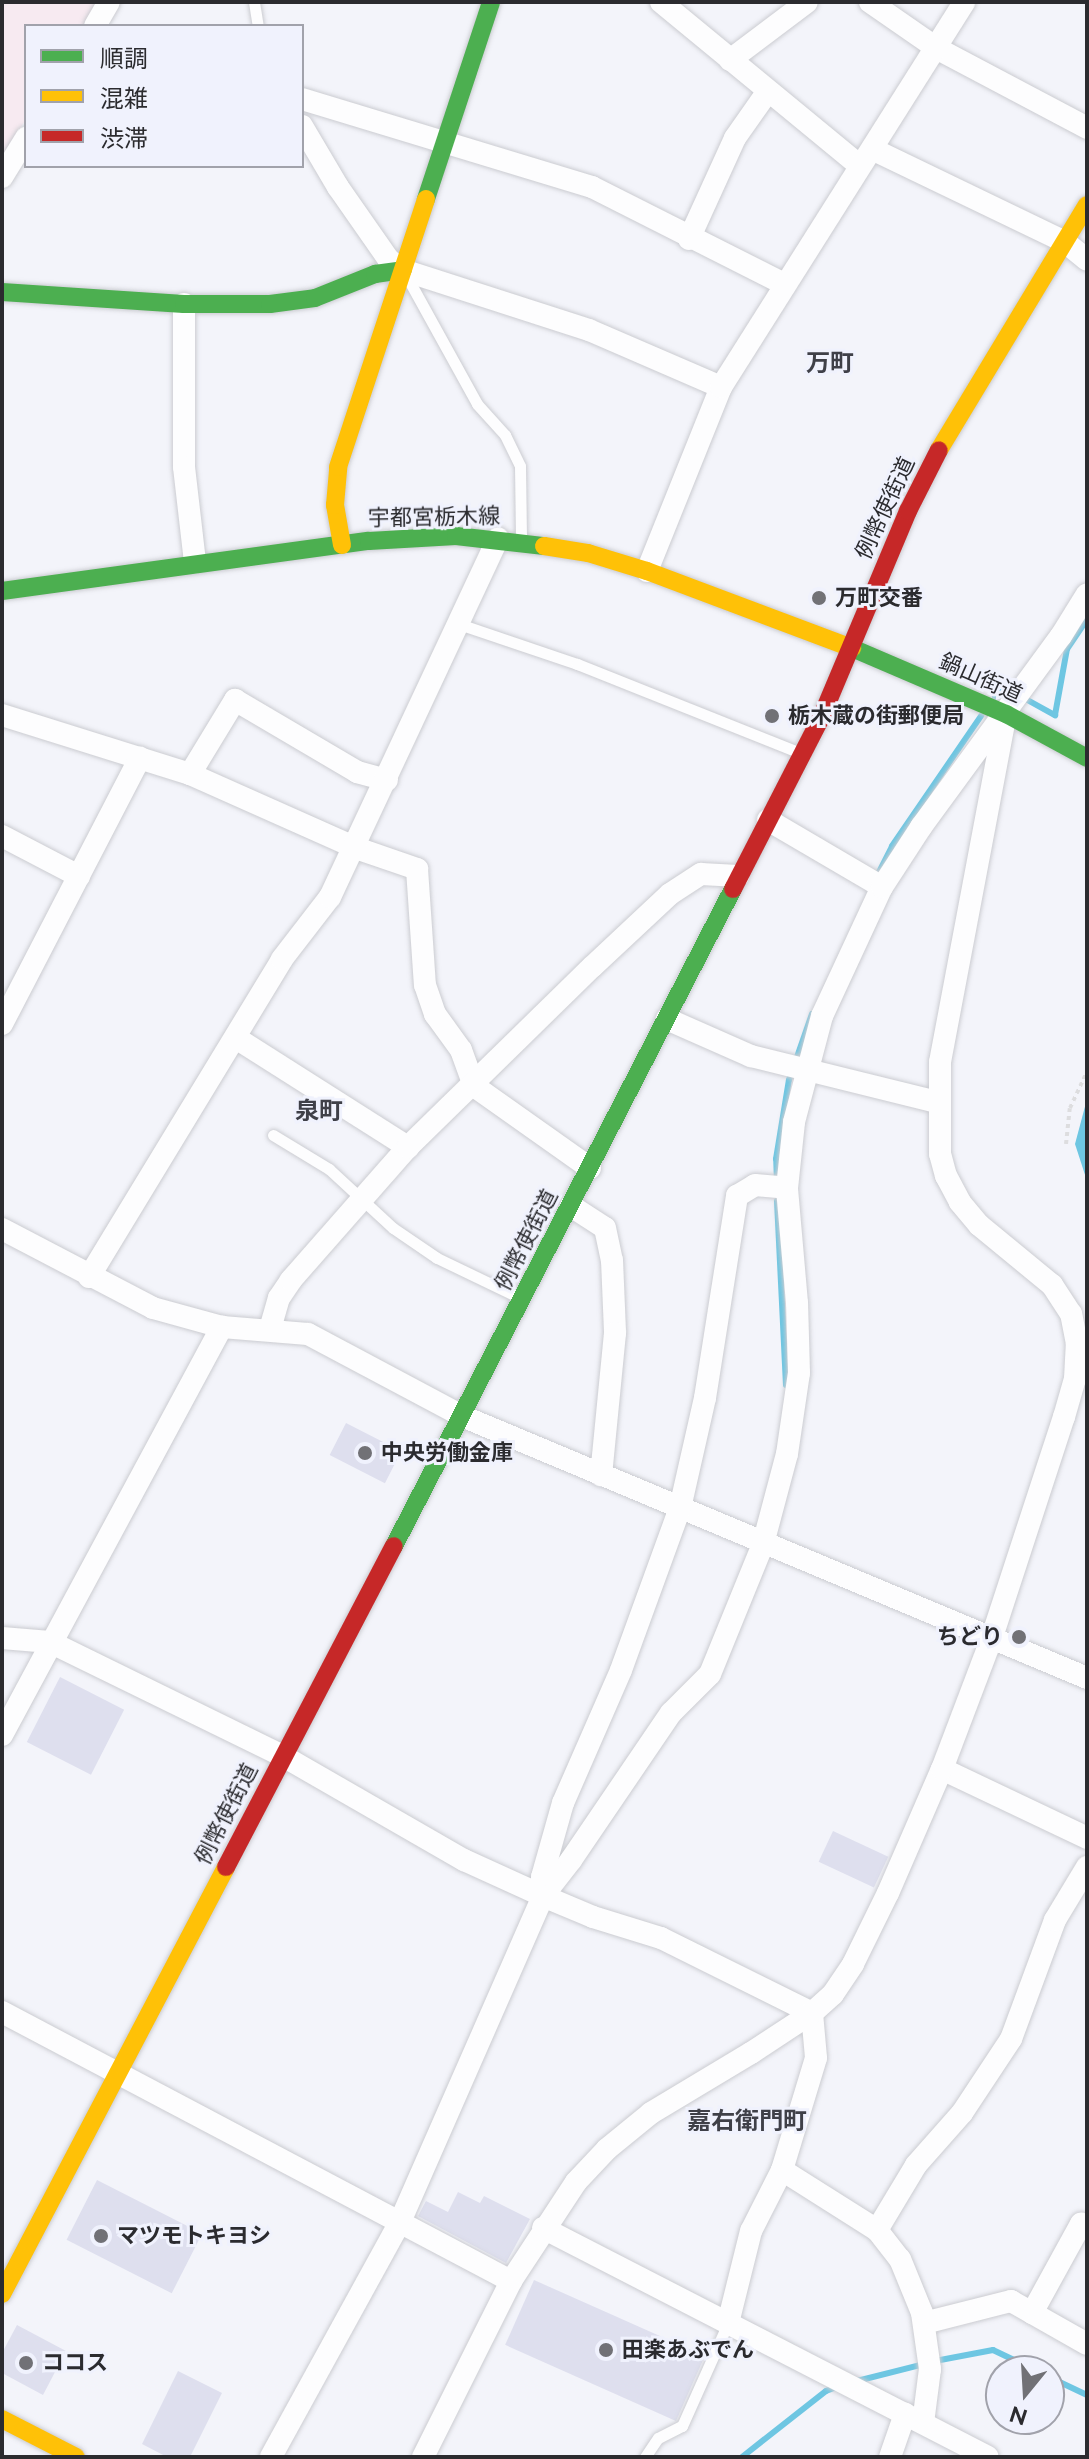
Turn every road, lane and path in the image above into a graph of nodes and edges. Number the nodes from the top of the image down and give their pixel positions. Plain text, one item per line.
1 (109, 2) edge
2 (254, 2) edge
3 (491, 2) edge
4 (661, 2) edge
5 (807, 2) edge
6 (870, 2) edge
7 (961, 4) edge
8 (96, 24) edge
9 (258, 24) edge
10 (938, 49) junction
11 (730, 60) junction
12 (768, 91) junction
13 (304, 100) edge
14 (1087, 128) edge
15 (304, 129) edge
16 (24, 141) edge
17 (443, 143) junction
18 (866, 157) junction
19 (2, 177) edge
20 (1087, 205) edge
21 (689, 239) junction
22 (1065, 242) junction
23 (1087, 260) edge
24 (403, 270) junction
25 (784, 284) junction
26 (2, 292) edge
27 (184, 304) junction
28 (721, 387) junction
29 (498, 538) junction
30 (521, 540) junction
31 (342, 545) junction
32 (195, 562) junction
33 (647, 571) junction
34 (2, 591) edge
35 (1087, 594) edge
36 (459, 624) junction
37 (852, 648) junction
38 (1006, 714) junction
39 (2, 715) edge
40 (802, 754) junction
41 (140, 758) junction
42 (1087, 758) edge
43 (190, 774) junction
44 (387, 780) junction
45 (768, 820) junction
46 (2, 836) edge
47 (356, 848) junction
48 (79, 876) junction
49 (738, 876) junction
50 (882, 887) junction
51 (4, 1017) edge
52 (667, 1019) junction
53 (236, 1038) junction
54 (805, 1069) junction
55 (1087, 1072) edge
56 (474, 1086) junction
57 (937, 1102) junction
58 (273, 1135) dead end
59 (1066, 1144) dead end
60 (408, 1147) junction
61 (590, 1168) junction
62 (787, 1188) junction
63 (362, 1200) junction
64 (571, 1206) junction
65 (2, 1229) edge
66 (89, 1277) junction
67 (523, 1299) junction
68 (1079, 1311) edge
69 (222, 1327) junction
70 (270, 1329) junction
71 (462, 1416) junction
72 (601, 1475) junction
73 (680, 1508) junction
74 (763, 1544) junction
75 (2, 1638) edge
76 (991, 1640) junction
77 (50, 1642) junction
78 (1087, 1678) edge
79 (2, 1735) edge
80 (283, 1756) junction
81 (942, 1769) junction
82 (1087, 1838) edge
83 (1087, 1867) edge
84 (543, 1896) junction
85 (2, 2012) edge
86 (812, 2013) junction
87 (117, 2074) junction
88 (782, 2170) junction
89 (400, 2222) junction
90 (543, 2228) junction
91 (1087, 2228) edge
92 (877, 2230) junction
93 (511, 2281) junction
94 (2, 2294) edge
95 (1032, 2313) junction
96 (728, 2323) junction
97 (924, 2323) junction
98 (1087, 2344) edge
99 (2, 2419) edge
100 (914, 2419) junction
101 (76, 2457) edge
102 (271, 2457) edge
103 (423, 2457) edge
104 (645, 2457) edge
105 (890, 2457) edge
106 (988, 2457) edge

1 - 8 street
2 - 9 lane
3 - 17 main road
4 - 11 street
5 - 11 street
6 - 10 street
7 - 10 street
10 - 14 street
10 - 18 street
11 - 12 street
12 - 18 street
12 - 21 street
13 - 17 street
15 - 24 street
16 - 19 street
17 - 21 street
17 - 24 main road
18 - 22 street
18 - 25 street
20 - 22 main road, 例幣使街道
21 - 25 street
22 - 23 street
22 - 37 main road, 例幣使街道
24 - 27 main road
24 - 28 street
24 - 30 lane
24 - 31 main road
25 - 28 street
26 - 27 main road
27 - 32 street
28 - 33 street
29 - 30 main road, 宇都宮栃木線
29 - 31 main road, 宇都宮栃木線
29 - 36 street
30 - 33 main road, 宇都宮栃木線
31 - 32 main road, 宇都宮栃木線
32 - 34 main road, 宇都宮栃木線
33 - 37 main road, 宇都宮栃木線
35 - 38 street
36 - 40 lane
36 - 44 street
37 - 38 main road, 鍋山街道
37 - 40 main road, 例幣使街道
38 - 42 main road, 鍋山街道
38 - 50 street
38 - 57 street
39 - 41 street
40 - 45 main road, 例幣使街道
41 - 43 street
41 - 48 street
43 - 44 street
43 - 47 street
44 - 47 street
45 - 49 main road, 例幣使街道
45 - 50 street
46 - 48 street
47 - 53 street
47 - 56 street
48 - 51 street
49 - 52 main road, 例幣使街道
49 - 56 street
50 - 54 street
52 - 54 street
52 - 61 main road, 例幣使街道
53 - 60 street
53 - 66 street
54 - 57 street
54 - 62 street
55 - 59 path
56 - 60 street
56 - 61 street
57 - 68 street
58 - 63 lane
60 - 63 street
61 - 64 main road, 例幣使街道
62 - 73 street
62 - 74 street
63 - 67 lane
63 - 70 street
64 - 67 main road, 例幣使街道
64 - 72 street
65 - 66 street
66 - 69 street
67 - 71 main road, 例幣使街道
68 - 76 street
69 - 70 street
69 - 77 street
70 - 71 street
71 - 72 street
71 - 80 main road, 例幣使街道
72 - 73 street
73 - 74 street
73 - 84 street
74 - 76 street
74 - 84 street
75 - 77 street
76 - 78 street
76 - 81 street
77 - 79 street
77 - 80 street
80 - 84 street
80 - 87 main road, 例幣使街道
81 - 82 street
81 - 86 street
83 - 92 street
84 - 86 street
84 - 89 street
85 - 87 street
86 - 88 street
86 - 90 street
87 - 89 street
87 - 94 main road, 例幣使街道
88 - 92 street
88 - 96 street
89 - 93 street
89 - 102 street
90 - 93 street
90 - 96 street
91 - 95 street
92 - 97 street
93 - 103 street
95 - 97 street
95 - 98 street
96 - 100 street
96 - 104 lane
97 - 100 street
99 - 101 main road
100 - 105 street
100 - 106 street

